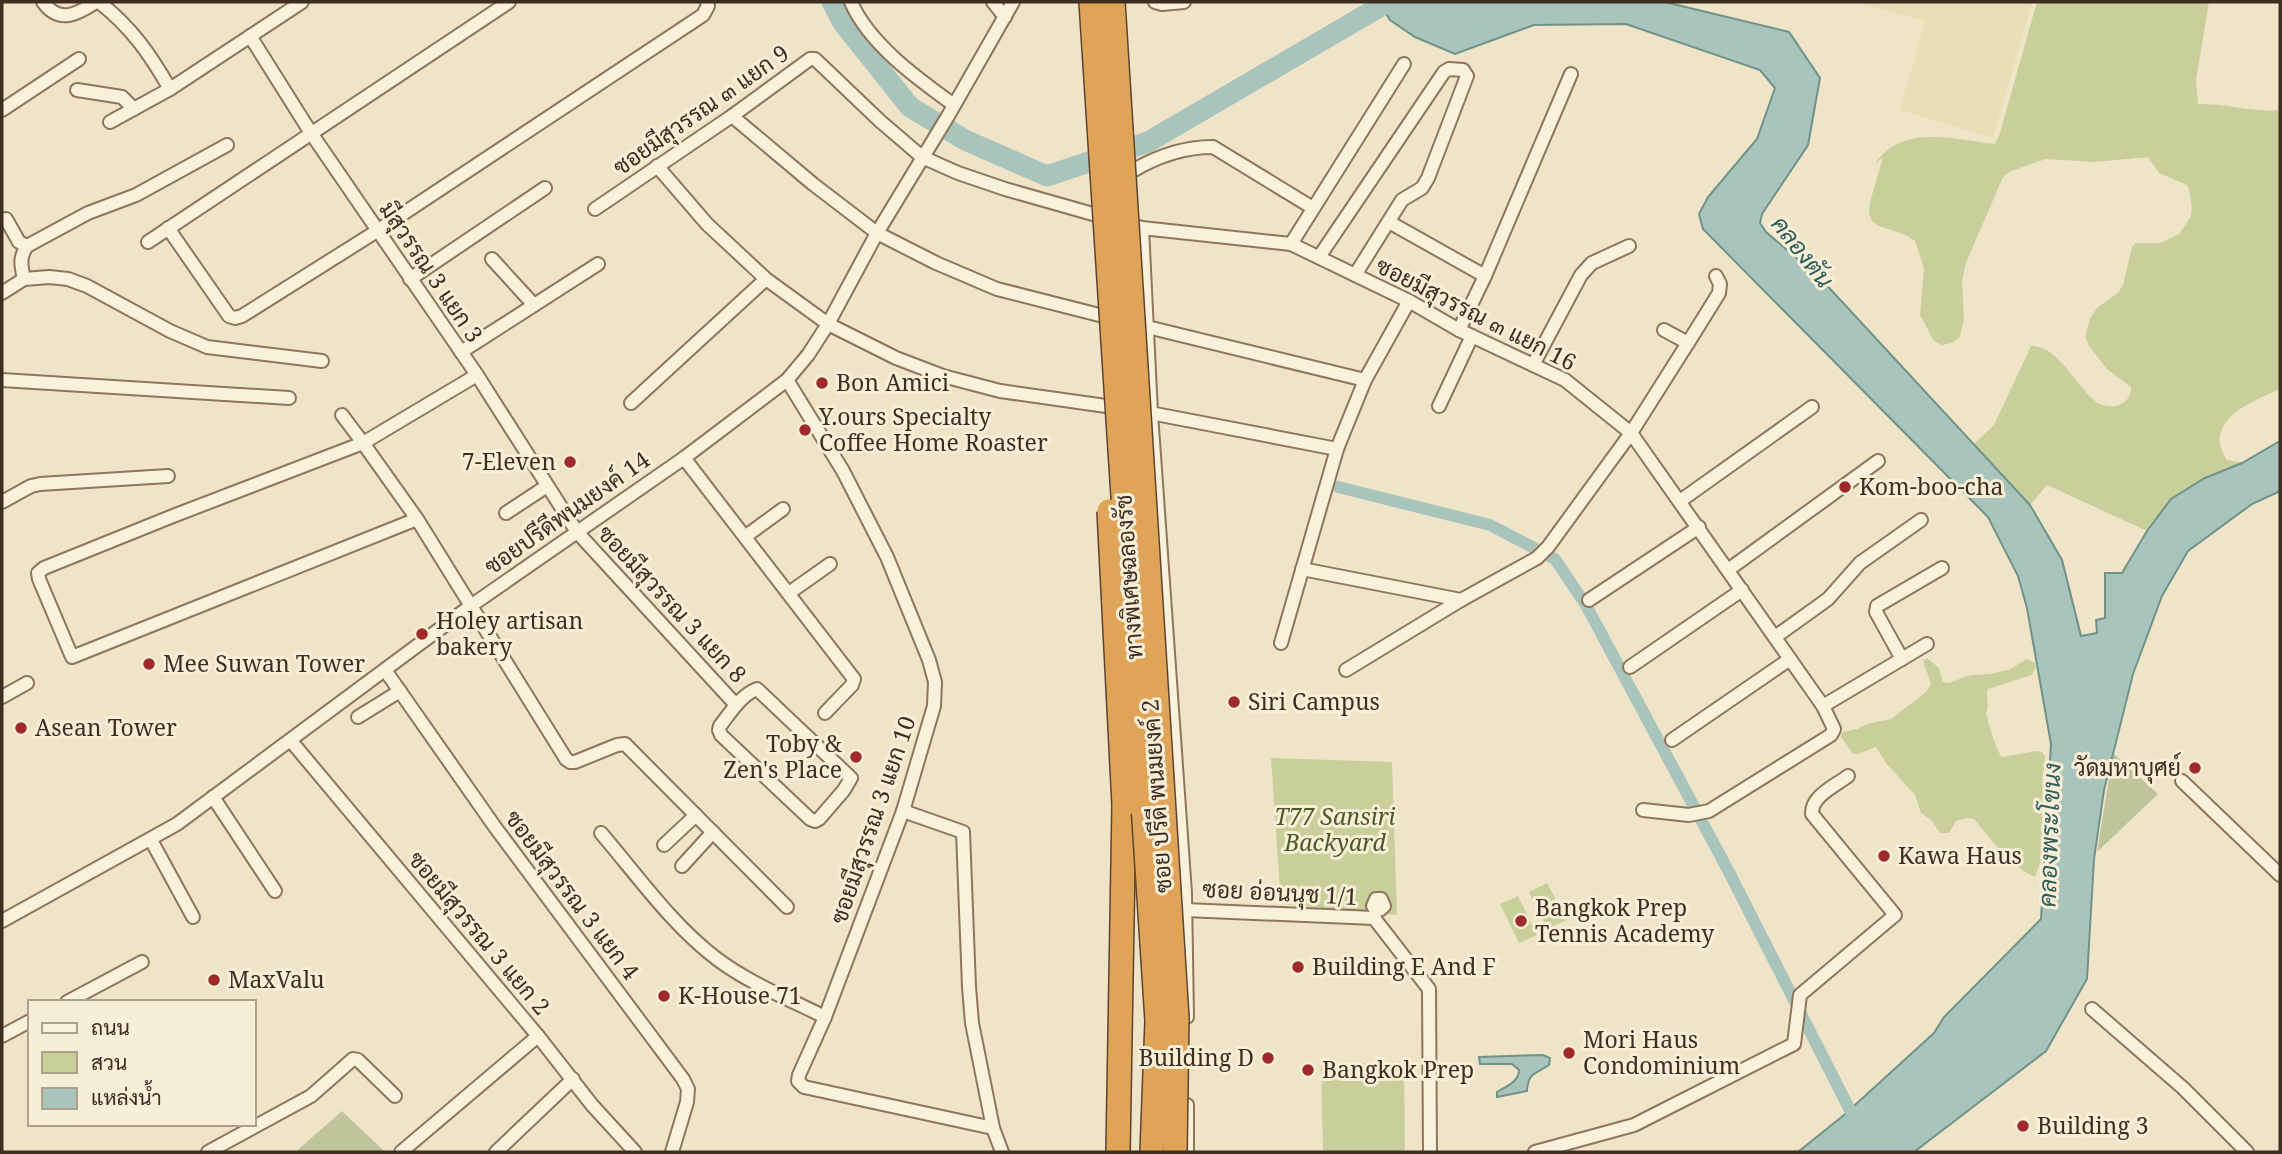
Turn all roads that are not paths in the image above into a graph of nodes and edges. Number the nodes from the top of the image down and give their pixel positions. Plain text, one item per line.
1 (43, 2) edge
2 (98, 2) edge
3 (302, 2) edge
4 (509, 2) edge
5 (706, 2) edge
6 (851, 2) edge
7 (993, 2) edge
8 (1013, 2) edge
9 (1091, 2) edge
10 (1113, 2) edge
11 (1155, 2) edge
12 (1184, 2) edge
13 (1004, 18) junction
14 (250, 36) junction
15 (79, 59) dead end
16 (1404, 64) dead end
17 (1571, 74) dead end
18 (170, 89) junction
19 (77, 90) dead end
20 (134, 109) junction
21 (2, 110) edge
22 (951, 110) junction
23 (732, 116) junction
24 (110, 122) dead end
25 (311, 133) junction
26 (227, 145) dead end
27 (922, 157) junction
28 (657, 166) junction
29 (1134, 170) dead end
30 (545, 188) dead end
31 (1313, 208) junction
32 (595, 209) dead end
33 (6, 219) dead end
34 (1389, 222) junction
35 (168, 228) junction
36 (1142, 228) junction
37 (377, 231) junction
38 (877, 233) junction
39 (148, 242) dead end
40 (1291, 244) junction
41 (27, 246) junction
42 (1629, 246) dead end
43 (1319, 257) junction
44 (492, 259) dead end
45 (598, 264) dead end
46 (1355, 275) junction
47 (1485, 276) junction
48 (1716, 276) dead end
49 (24, 279) junction
50 (410, 279) junction
51 (766, 279) junction
52 (2, 293) edge
53 (1409, 301) junction
54 (534, 305) junction
55 (1113, 314) junction
56 (828, 324) junction
57 (1148, 327) junction
58 (1459, 330) junction
59 (1664, 330) dead end
60 (1472, 336) junction
61 (1688, 343) junction
62 (461, 352) junction
63 (322, 361) dead end
64 (1533, 365) junction
65 (477, 375) junction
66 (2, 380) edge
67 (787, 380) junction
68 (1365, 380) junction
69 (289, 398) dead end
70 (631, 403) dead end
71 (1439, 406) dead end
72 (1812, 407) dead end
73 (1151, 413) junction
74 (342, 415) dead end
75 (1631, 433) junction
76 (363, 443) junction
77 (1337, 449) junction
78 (684, 458) junction
79 (1878, 461) dead end
80 (168, 476) dead end
81 (547, 486) junction
82 (1680, 501) junction
83 (2, 502) edge
84 (783, 509) dead end
85 (506, 513) dead end
86 (417, 519) junction
87 (1921, 520) dead end
88 (1699, 527) junction
89 (577, 533) junction
90 (746, 536) junction
91 (830, 564) dead end
92 (1941, 568) dead end
93 (1303, 569) junction
94 (1728, 570) junction
95 (1742, 590) junction
96 (789, 593) junction
97 (1461, 600) junction
98 (1589, 600) dead end
99 (472, 605) junction
100 (1775, 638) junction
101 (1281, 643) dead end
102 (1927, 643) dead end
103 (1790, 659) junction
104 (1902, 659) junction
105 (1630, 667) dead end
106 (386, 670) junction
107 (1346, 670) dead end
108 (27, 683) dead end
109 (400, 691) junction
110 (2, 696) edge
111 (736, 705) junction
112 (1823, 706) junction
113 (825, 713) dead end
114 (358, 717) dead end
115 (1672, 740) dead end
116 (291, 741) junction
117 (1848, 776) dead end
118 (2182, 781) dead end
119 (213, 797) junction
120 (1643, 810) dead end
121 (902, 811) junction
122 (696, 815) junction
123 (713, 832) junction
124 (601, 833) dead end
125 (151, 840) junction
126 (664, 845) dead end
127 (682, 866) dead end
128 (2280, 875) edge
129 (275, 891) dead end
130 (787, 907) dead end
131 (1185, 910) junction
132 (193, 917) dead end
133 (2, 921) edge
134 (142, 962) dead end
135 (71, 1000) edge
136 (2092, 1009) dead end
137 (825, 1017) junction
138 (28, 1022) edge
139 (2, 1036) edge
140 (538, 1036) junction
141 (573, 1079) junction
142 (394, 1096) dead end
143 (256, 1126) edge
144 (256, 1126) edge
145 (993, 1128) junction
146 (208, 1152) edge
147 (401, 1152) edge
148 (496, 1152) edge
149 (635, 1152) edge
150 (672, 1152) edge
151 (1002, 1152) edge
152 (1118, 1152) edge
153 (1152, 1152) edge
154 (1175, 1152) edge
155 (1187, 1152) edge
156 (1430, 1152) edge
157 (1535, 1152) edge
158 (2246, 1152) edge

1 - 2 street
2 - 18 street
3 - 14 street
4 - 25 street
5 - 37 street
6 - 22 street
7 - 13 street
8 - 13 street, ซอยปรีดีพนมยงค์ 14
9 - 55 highway, ทางพิเศษฉลองรัช, bridge
10 - 154 highway, ทางพิเศษฉลองรัช, bridge
11 - 12 street
13 - 22 street, ซอยปรีดีพนมยงค์ 14
14 - 18 street
14 - 25 street, มีสุวรรณ 3 แยก 3
15 - 21 street
16 - 31 street
17 - 47 street
18 - 20 street
19 - 20 street
20 - 24 street
22 - 27 street, ซอยปรีดีพนมยงค์ 14
23 - 27 street, ซอยมีสุวรรณ ๓ แยก 9
23 - 28 street, ซอยมีสุวรรณ ๓ แยก 9
23 - 38 street
25 - 35 street
25 - 37 street, มีสุวรรณ 3 แยก 3
26 - 41 street
27 - 36 street, ซอยมีสุวรรณ ๓ แยก 16
27 - 38 street, ซอยปรีดีพนมยงค์ 14
28 - 32 street, ซอยมีสุวรรณ ๓ แยก 9
28 - 51 street
29 - 31 street
30 - 50 street
31 - 40 street
33 - 41 street
34 - 43 street
34 - 46 street
34 - 47 street
35 - 37 street
35 - 39 street
36 - 40 street, ซอยมีสุวรรณ ๓ แยก 16
36 - 57 street, ซอย ปรีดี พนมยงค์ 2
37 - 50 street, มีสุวรรณ 3 แยก 3
38 - 56 street, ซอยปรีดีพนมยงค์ 14
38 - 57 street
40 - 43 street, ซอยมีสุวรรณ ๓ แยก 16
41 - 49 street
42 - 64 street
43 - 46 street, ซอยมีสุวรรณ ๓ แยก 16
44 - 54 street
45 - 54 street
46 - 53 street, ซอยมีสุวรรณ ๓ แยก 16
47 - 58 street
48 - 61 street
49 - 52 street
49 - 63 street
50 - 62 street, มีสุวรรณ 3 แยก 3
51 - 56 street
51 - 70 street
53 - 58 street, ซอยมีสุวรรณ ๓ แยก 16
53 - 68 street
54 - 62 street
55 - 152 highway, bridge
55 - 153 highway, ทางพิเศษฉลองรัช, bridge
56 - 67 street, ซอยปรีดีพนมยงค์ 14
56 - 73 street
57 - 68 street
57 - 73 street, ซอย ปรีดี พนมยงค์ 2
58 - 60 street, ซอยมีสุวรรณ ๓ แยก 16
59 - 61 street
60 - 64 street, ซอยมีสุวรรณ ๓ แยก 16
60 - 71 street
61 - 75 street
62 - 65 street, มีสุวรรณ 3 แยก 3
64 - 75 street, ซอยมีสุวรรณ ๓ แยก 16
65 - 76 street
65 - 81 street, มีสุวรรณ 3 แยก 3
66 - 69 street
67 - 78 street, ซอยปรีดีพนมยงค์ 14
67 - 121 street, ซอยมีสุวรรณ 3 แยก 10
68 - 77 street
72 - 82 street
73 - 77 street
73 - 131 street, ซอย ปรีดี พนมยงค์ 2
74 - 76 street
75 - 82 street, ซอยมีสุวรรณ ๓ แยก 16
75 - 97 street
76 - 86 street
76 - 86 street
77 - 93 street
78 - 89 street, ซอยปรีดีพนมยงค์ 14
78 - 90 street
79 - 94 street
80 - 83 street
81 - 85 street
81 - 89 street, มีสุวรรณ 3 แยก 3
82 - 88 street, ซอยมีสุวรรณ ๓ แยก 16
84 - 90 street
86 - 99 street
87 - 100 street
88 - 94 street, ซอยมีสุวรรณ ๓ แยก 16
88 - 98 street
89 - 99 street, ซอยปรีดีพนมยงค์ 14
89 - 111 street, ซอยมีสุวรรณ 3 แยก 8
90 - 96 street
91 - 96 street
92 - 104 street
93 - 97 street
93 - 101 street
94 - 95 street, ซอยมีสุวรรณ ๓ แยก 16
95 - 100 street, ซอยมีสุวรรณ ๓ แยก 16
95 - 105 street
96 - 113 street
97 - 107 street
99 - 106 street, ซอยปรีดีพนมยงค์ 14
99 - 122 street
100 - 103 street, ซอยมีสุวรรณ ๓ แยก 16
102 - 104 street
103 - 112 street, ซอยมีสุวรรณ ๓ แยก 16
103 - 115 street
104 - 112 street
106 - 109 street, ซอยมีสุวรรณ 3 แยก 4
106 - 116 street, ซอยปรีดีพนมยงค์ 14
108 - 110 street
109 - 114 street
109 - 150 street, ซอยมีสุวรรณ 3 แยก 4
111 - 111 street, ซอยมีสุวรรณ 3 แยก 8
112 - 120 street, ซอยมีสุวรรณ ๓ แยก 16
116 - 119 street, ซอยปรีดีพนมยงค์ 14
116 - 140 street, ซอยมีสุวรรณ 3 แยก 2
117 - 157 street
118 - 128 street
119 - 125 street, ซอยปรีดีพนมยงค์ 14
119 - 129 street
121 - 137 street, ซอยมีสุวรรณ 3 แยก 10
121 - 145 street
122 - 123 street
122 - 126 street
123 - 127 street
123 - 130 street
124 - 137 street
125 - 132 street
125 - 133 street, ซอยปรีดีพนมยงค์ 14
131 - 155 street, ซอย ปรีดี พนมยงค์ 2
131 - 156 street, ซอย อ่อนนุช 1/1
134 - 135 street
136 - 158 street
137 - 145 street, ซอยมีสุวรรณ 3 แยก 10
138 - 139 street
140 - 141 street, ซอยมีสุวรรณ 3 แยก 2
140 - 147 street
141 - 148 street
141 - 149 street, ซอยมีสุวรรณ 3 แยก 2
142 - 144 street
143 - 146 street
145 - 151 street

